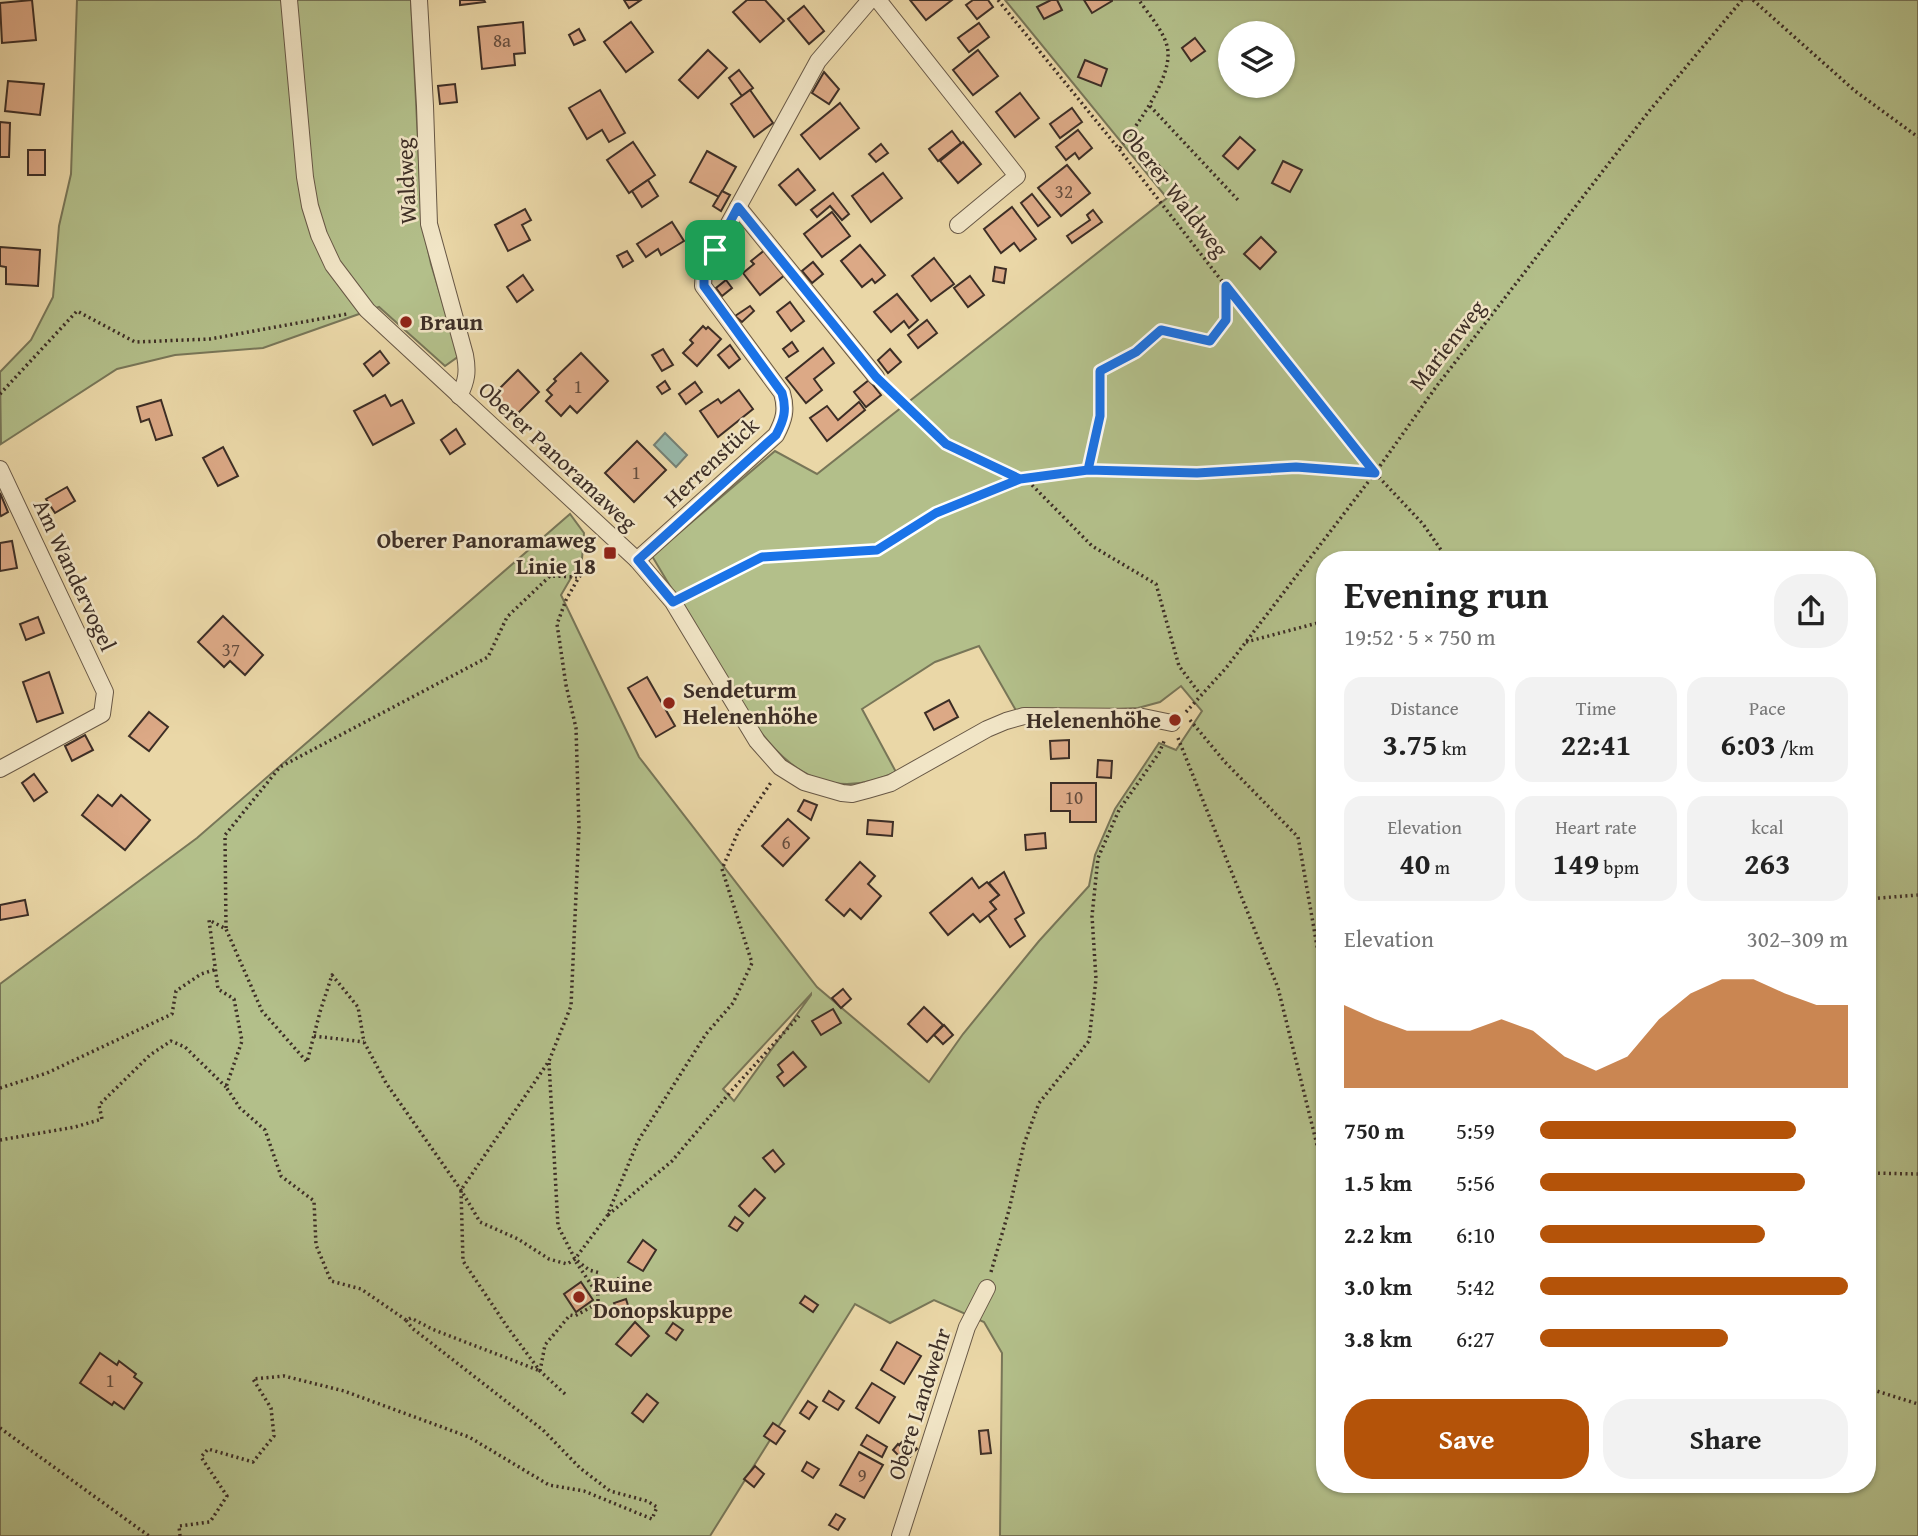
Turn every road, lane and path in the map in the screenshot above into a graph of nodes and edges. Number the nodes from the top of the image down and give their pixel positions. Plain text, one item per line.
1 (289, 0) edge
2 (419, 0) edge
3 (870, 0) edge
4 (878, 0) edge
5 (998, 0) edge
6 (1139, 0) edge
7 (1753, 0) edge
8 (1740, 1) edge
9 (1150, 106) junction
10 (1918, 137) edge
11 (1119, 149) junction
12 (1238, 200) dead end
13 (738, 207) junction
14 (958, 225) dead end
15 (1226, 286) junction
16 (367, 310) junction
17 (876, 377) joint
18 (0, 394) edge
19 (459, 396) junction
20 (0, 469) edge
21 (1088, 470) junction
22 (1375, 473) junction
23 (1020, 479) junction
24 (1442, 551) edge
25 (638, 560) junction
26 (595, 561) dead end
27 (579, 577) junction
28 (673, 602) junction
29 (1316, 623) edge
30 (1244, 643) junction
31 (1200, 694) junction
32 (1178, 718) junction
33 (0, 769) edge
34 (765, 792) dead end
35 (1918, 895) edge
36 (1876, 898) edge
37 (226, 929) junction
38 (1316, 940) edge
39 (217, 969) junction
40 (799, 1016) dead end
41 (314, 1036) junction
42 (364, 1042) junction
43 (549, 1061) junction
44 (226, 1087) junction
45 (0, 1088) edge
46 (0, 1140) edge
47 (1316, 1141) edge
48 (1876, 1172) edge
49 (1918, 1174) edge
50 (461, 1190) junction
51 (607, 1216) junction
52 (575, 1259) junction
53 (600, 1273) dead end
54 (987, 1288) joint
55 (406, 1320) junction
56 (540, 1371) junction
57 (1876, 1391) edge
58 (565, 1394) dead end
59 (1918, 1404) edge
60 (0, 1428) edge
61 (149, 1536) edge
62 (180, 1536) edge
63 (900, 1536) edge

1 - 16 street, Oberer Panoramaweg
2 - 19 street, Waldweg
3 - 13 street, Herrenstück
4 - 14 street
5 - 11 path, Oberer Waldweg
6 - 9 path
7 - 10 path
8 - 22 path, Marienweg
9 - 11 path
9 - 12 path
11 - 15 path, Oberer Waldweg
13 - 17 street
13 - 25 street, Herrenstück
15 - 21 path
15 - 22 path, Oberer Waldweg
16 - 18 path
16 - 19 street, Oberer Panoramaweg
17 - 23 path
19 - 25 street, Oberer Panoramaweg
20 - 33 street, Am Wandervogel
21 - 22 path
21 - 23 path
22 - 24 path, Oberer Waldweg
22 - 30 path, Marienweg
23 - 28 path
23 - 31 path
25 - 28 street, Oberer Panoramaweg
26 - 27 path
27 - 37 path
27 - 43 path
28 - 32 street, Oberer Panoramaweg
29 - 30 path
30 - 31 path, Marienweg
31 - 32 path, Marienweg
32 - 38 path
32 - 47 path
32 - 54 path, Marienweg
34 - 51 path
35 - 36 path
37 - 39 path
37 - 41 path
39 - 44 path
39 - 45 path
40 - 51 path
41 - 42 path
41 - 42 path
42 - 50 path
43 - 50 path
43 - 52 path
44 - 46 path
44 - 55 path
48 - 49 path
50 - 52 path
50 - 56 path
51 - 52 path
52 - 53 path
52 - 56 path
54 - 63 street, Obere Landwehr
55 - 56 path
55 - 62 path
56 - 58 path
57 - 59 path
60 - 61 path

